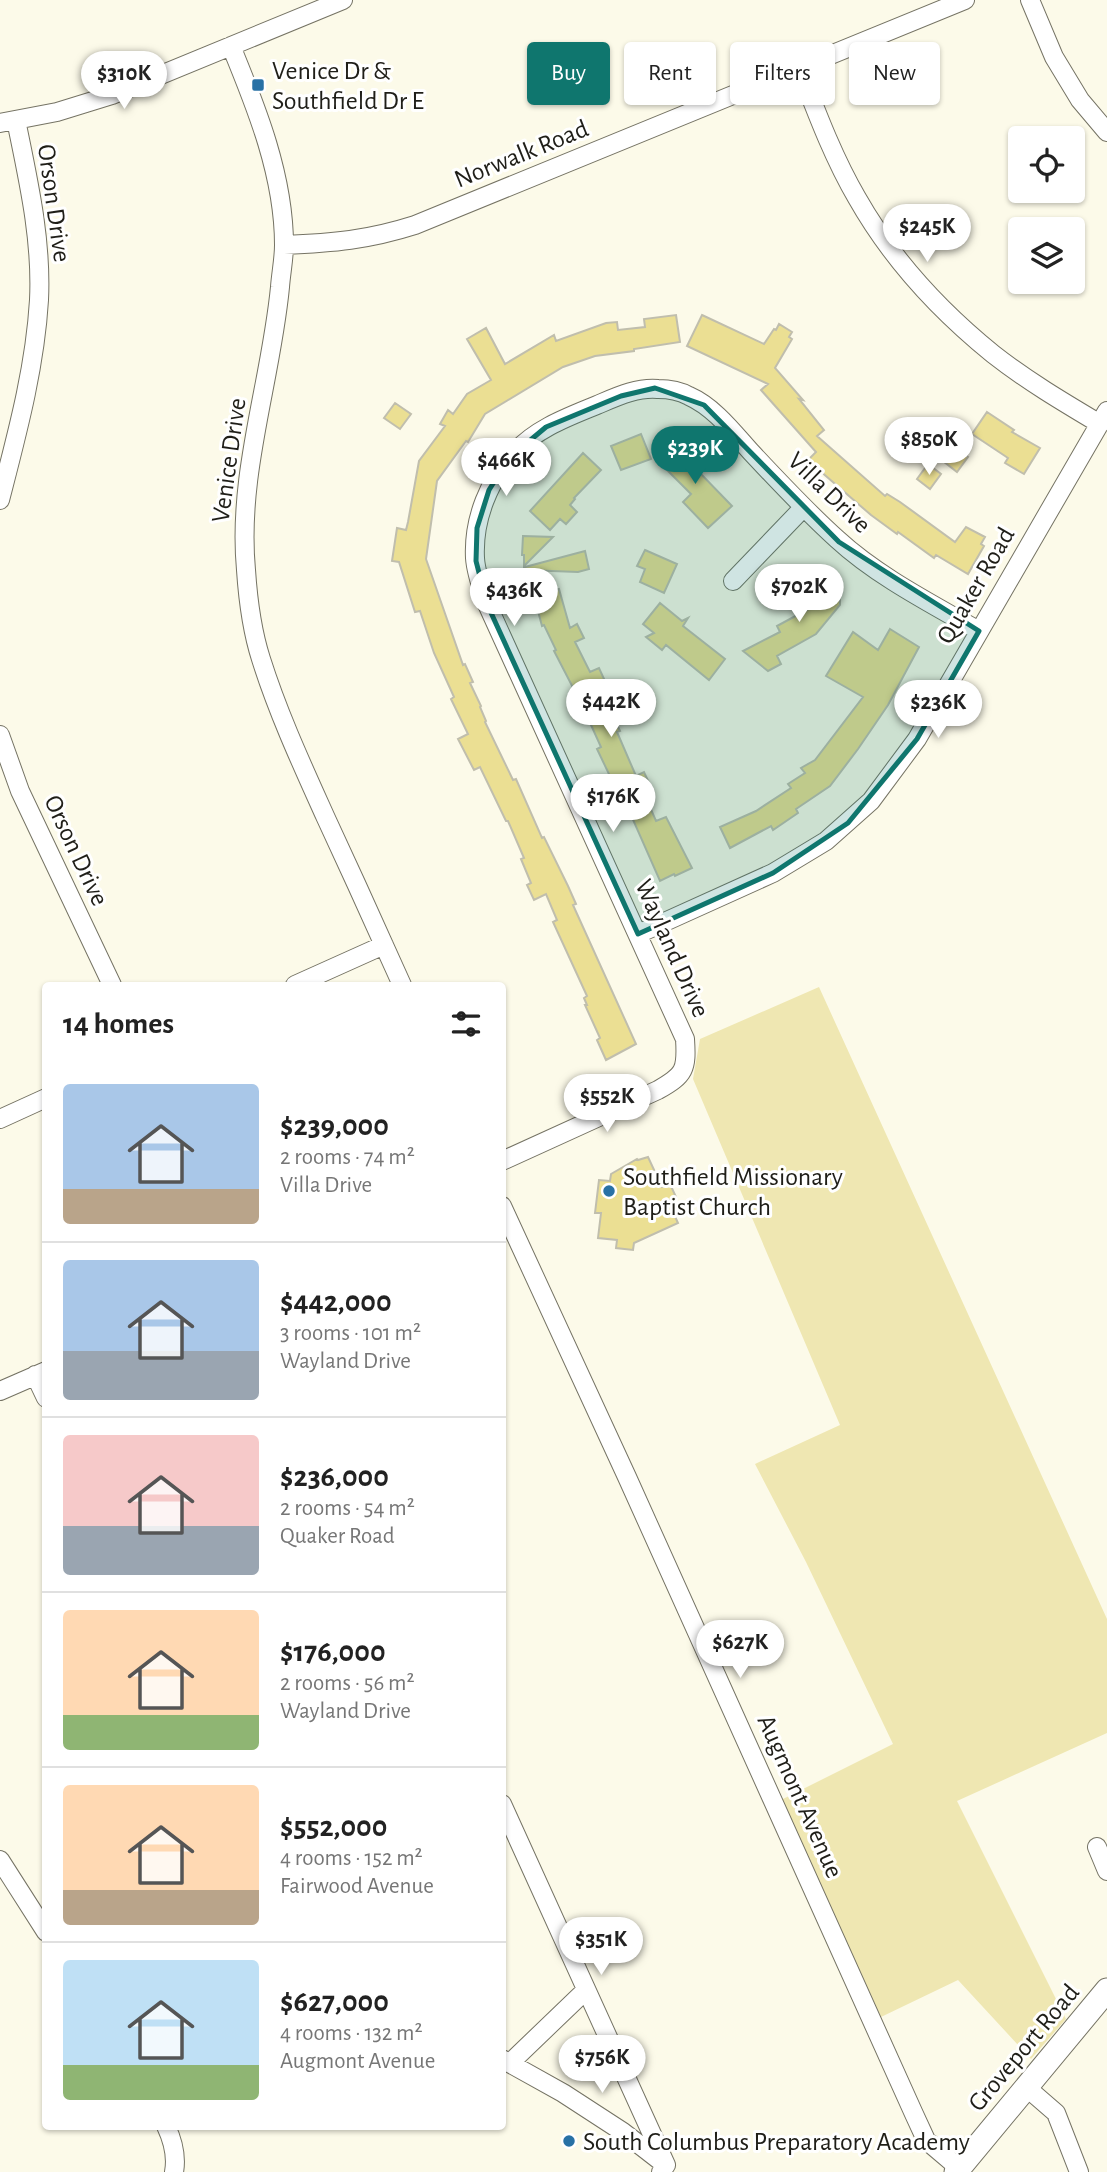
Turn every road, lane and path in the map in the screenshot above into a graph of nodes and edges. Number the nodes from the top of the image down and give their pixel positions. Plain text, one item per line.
1 (343, 0) edge
2 (965, 0) edge
3 (1030, 0) edge
4 (231, 46) junction
5 (835, 52) edge
6 (730, 95) edge
7 (814, 105) edge
8 (8, 121) edge
9 (1107, 132) edge
10 (284, 245) junction
11 (573, 414) joint
12 (1103, 417) edge
13 (0, 500) edge
14 (803, 508) junction
15 (733, 581) dead end
16 (979, 631) junction
17 (0, 735) edge
18 (638, 934) junction
19 (384, 945) junction
20 (111, 982) edge
21 (302, 982) edge
22 (401, 982) edge
23 (42, 1100) edge
24 (0, 1119) edge
25 (506, 1159) edge
26 (506, 1215) edge
27 (41, 1373) edge
28 (0, 1391) edge
29 (506, 1813) edge
30 (1097, 1847) dead end
31 (0, 1860) edge
32 (1107, 1871) edge
33 (42, 1926) edge
34 (586, 1990) junction
35 (1107, 1990) edge
36 (506, 2061) edge
37 (1026, 2087) junction
38 (168, 2130) edge
39 (175, 2167) edge
40 (667, 2170) edge
41 (957, 2170) edge
42 (1079, 2172) edge

1 - 4 street
2 - 5 street, Norwalk Road
3 - 9 street
4 - 8 street
4 - 10 street, Venice Drive
6 - 10 street, Norwalk Road
7 - 12 street
8 - 13 street, Orson Drive
10 - 19 street, Venice Drive
11 - 14 street, Villa Drive
11 - 18 street, Wayland Drive
12 - 16 street, Quaker Road
14 - 15 street
14 - 16 street, Villa Drive
16 - 18 street, Quaker Road
17 - 20 street, Orson Drive
18 - 25 street, Wayland Drive
19 - 21 street
19 - 22 street, Venice Drive
23 - 24 street
26 - 41 street, Augmont Avenue
27 - 28 street
29 - 34 street
30 - 32 street
31 - 33 street
34 - 36 street
34 - 40 street
35 - 37 main road, Groveport Road
36 - 40 street
37 - 41 main road, Groveport Road
37 - 42 street
38 - 39 street

